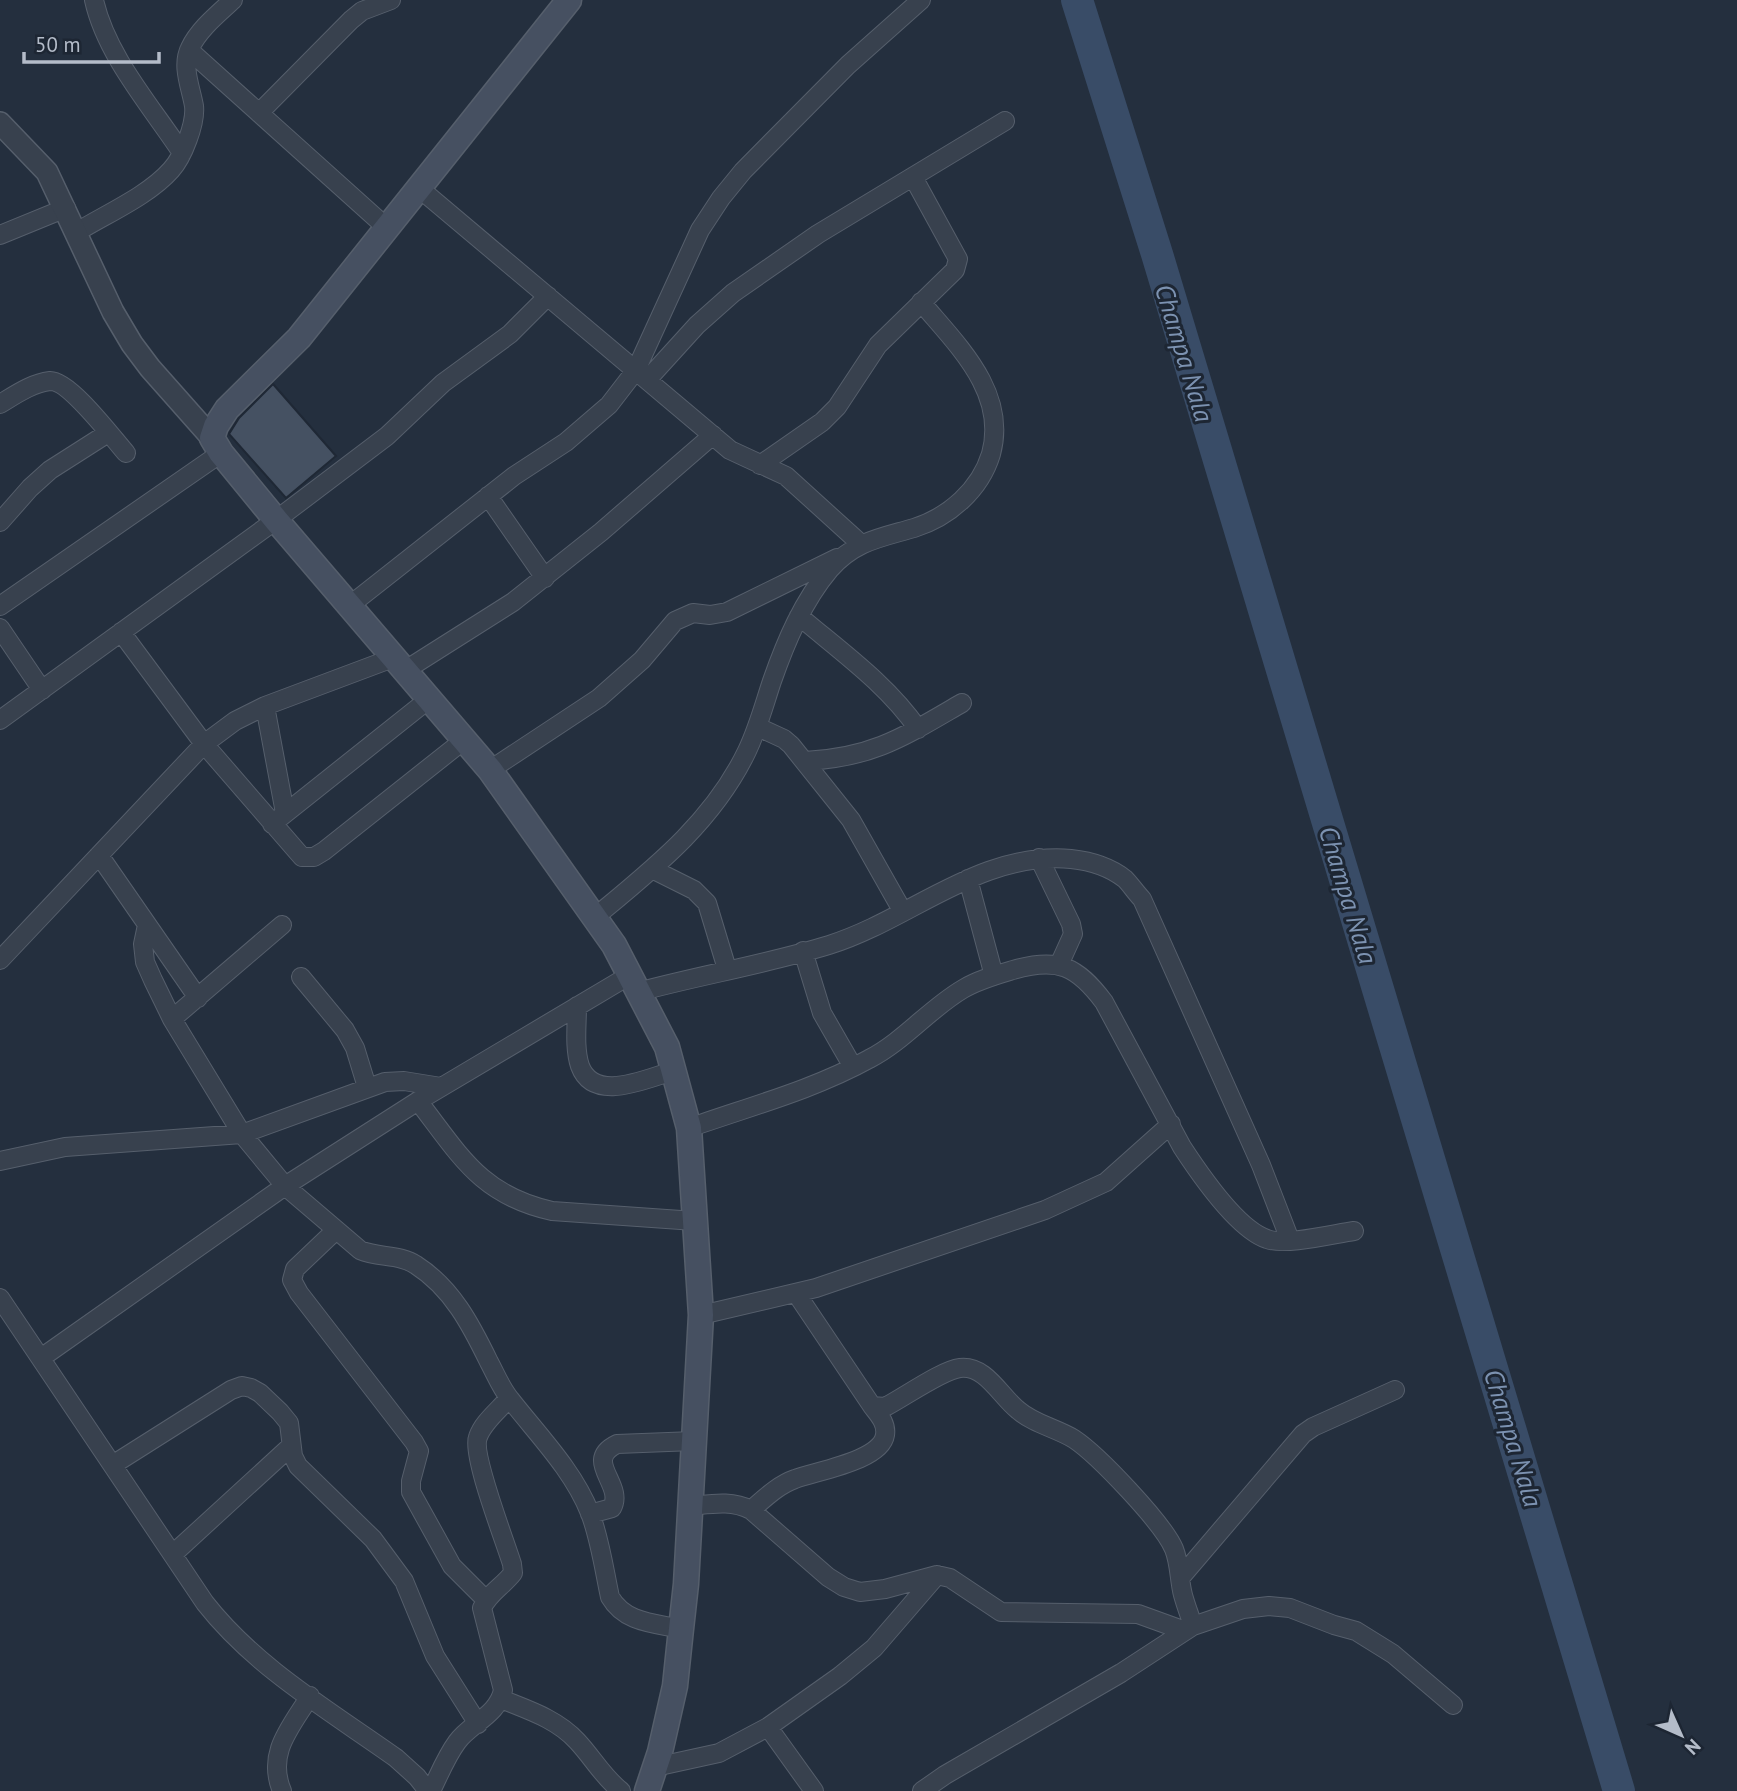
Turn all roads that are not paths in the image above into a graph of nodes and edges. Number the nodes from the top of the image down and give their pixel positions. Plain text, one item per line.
1 (94, 0) edge
2 (233, 0) edge
3 (391, 0) edge
4 (569, 0) edge
5 (921, 0) edge
6 (189, 50) junction
7 (259, 113) junction
8 (1005, 121) dead end
9 (0, 123) edge
10 (182, 153) junction
11 (913, 177) junction
12 (419, 188) junction
13 (66, 208) junction
14 (387, 228) junction
15 (77, 232) junction
16 (0, 235) edge
17 (548, 296) junction
18 (922, 302) junction
19 (641, 375) junction
20 (0, 404) edge
21 (108, 433) junction
22 (713, 435) junction
23 (216, 446) junction
24 (126, 453) dead end
25 (760, 465) junction
26 (488, 496) junction
27 (276, 520) junction
28 (0, 522) edge
29 (861, 544) junction
30 (844, 554) junction
31 (544, 578) junction
32 (0, 606) edge
33 (349, 606) junction
34 (799, 616) junction
35 (0, 628) edge
36 (121, 632) junction
37 (398, 664) junction
38 (42, 690) junction
39 (429, 699) junction
40 (962, 704) dead end
41 (265, 706) junction
42 (0, 720) edge
43 (758, 727) junction
44 (918, 729) junction
45 (464, 740) junction
46 (204, 744) junction
47 (805, 761) junction
48 (489, 770) junction
49 (279, 819) junction
50 (99, 855) junction
51 (1039, 858) junction
52 (652, 869) junction
53 (968, 879) junction
54 (903, 912) junction
55 (594, 918) junction
56 (147, 925) junction
57 (282, 925) dead end
58 (803, 951) junction
59 (0, 960) edge
60 (1059, 965) junction
61 (727, 969) junction
62 (994, 976) junction
63 (301, 977) dead end
64 (634, 983) junction
65 (198, 998) junction
66 (577, 1006) junction
67 (173, 1019) junction
68 (853, 1067) junction
69 (673, 1071) junction
70 (367, 1087) junction
71 (441, 1087) junction
72 (418, 1101) junction
73 (1171, 1125) junction
74 (689, 1128) junction
75 (242, 1135) junction
76 (0, 1161) edge
77 (285, 1186) junction
78 (695, 1221) junction
79 (337, 1230) junction
80 (1354, 1231) dead end
81 (1290, 1240) junction
82 (796, 1293) junction
83 (0, 1298) edge
84 (701, 1315) junction
85 (41, 1358) junction
86 (1395, 1390) dead end
87 (509, 1398) junction
88 (872, 1406) junction
89 (694, 1441) junction
90 (291, 1446) junction
91 (114, 1464) junction
92 (691, 1506) junction
93 (751, 1510) junction
94 (590, 1514) junction
95 (173, 1554) junction
96 (937, 1575) junction
97 (1181, 1577) junction
98 (485, 1600) junction
99 (1189, 1628) junction
100 (681, 1629) junction
101 (310, 1696) junction
102 (501, 1699) junction
103 (1452, 1705) dead end
104 (478, 1724) junction
105 (768, 1727) junction
106 (655, 1767) junction
107 (282, 1791) edge
108 (429, 1791) edge
109 (621, 1791) edge
110 (647, 1791) edge
111 (814, 1791) edge
112 (922, 1791) edge

1 - 10 street
2 - 6 street
3 - 7 street
4 - 12 main road
5 - 19 street
6 - 7 street
6 - 10 street
7 - 14 street
8 - 11 street
9 - 13 street
10 - 15 street
11 - 18 street
11 - 19 street
12 - 14 main road
12 - 17 street
13 - 15 street
13 - 16 street
14 - 23 main road
15 - 23 street
17 - 19 street
17 - 27 street
18 - 25 street
18 - 29 street
19 - 22 street
19 - 26 street
20 - 21 street
21 - 24 street
21 - 28 street
22 - 25 street
22 - 31 street
23 - 27 main road
23 - 32 street
25 - 29 street
26 - 31 street
26 - 33 street
27 - 33 main road
27 - 36 street
29 - 30 street
30 - 34 street
30 - 48 street
31 - 37 street
33 - 37 main road
34 - 43 street
34 - 44 street
35 - 38 street
36 - 38 street
36 - 46 street
37 - 39 main road
37 - 41 street
38 - 42 street
39 - 45 main road
39 - 49 street
40 - 44 street
41 - 46 street
41 - 49 street
43 - 47 street
43 - 52 street
44 - 47 street
45 - 48 main road
45 - 49 street
46 - 49 street
46 - 50 street
47 - 54 street
48 - 55 main road
50 - 56 street
50 - 59 street
51 - 53 street
51 - 60 street
51 - 81 street
52 - 55 street
52 - 61 street
53 - 54 street
53 - 62 street
54 - 58 street
55 - 64 main road
56 - 65 street
56 - 67 street
57 - 65 street
58 - 61 street
58 - 68 street
60 - 62 street
60 - 73 street
61 - 64 street
62 - 68 street
63 - 70 street
64 - 66 street
64 - 69 main road
65 - 67 street
66 - 69 street
66 - 71 street
67 - 75 street
68 - 74 street
69 - 74 main road
70 - 71 street
70 - 75 street
71 - 72 street
72 - 77 street
72 - 78 street
73 - 81 street
73 - 82 street
74 - 78 main road
75 - 76 street
75 - 77 street
77 - 79 street
77 - 85 street
78 - 84 main road
79 - 87 street
79 - 98 street
80 - 81 street
82 - 84 street
82 - 88 street
83 - 85 street
84 - 89 main road
85 - 91 street
86 - 97 street
87 - 94 street
87 - 98 street
88 - 93 street
88 - 97 street
89 - 92 main road
89 - 94 street
90 - 91 street
90 - 95 street
90 - 104 street
91 - 95 street
92 - 93 street
92 - 100 main road
93 - 96 street
94 - 100 street
95 - 101 street
96 - 99 street
96 - 105 street
97 - 99 street
98 - 102 street
99 - 103 street
99 - 112 street
100 - 106 main road
101 - 107 street
101 - 108 street
102 - 104 street
102 - 109 street
104 - 108 street
105 - 106 street
105 - 111 street
106 - 110 main road

